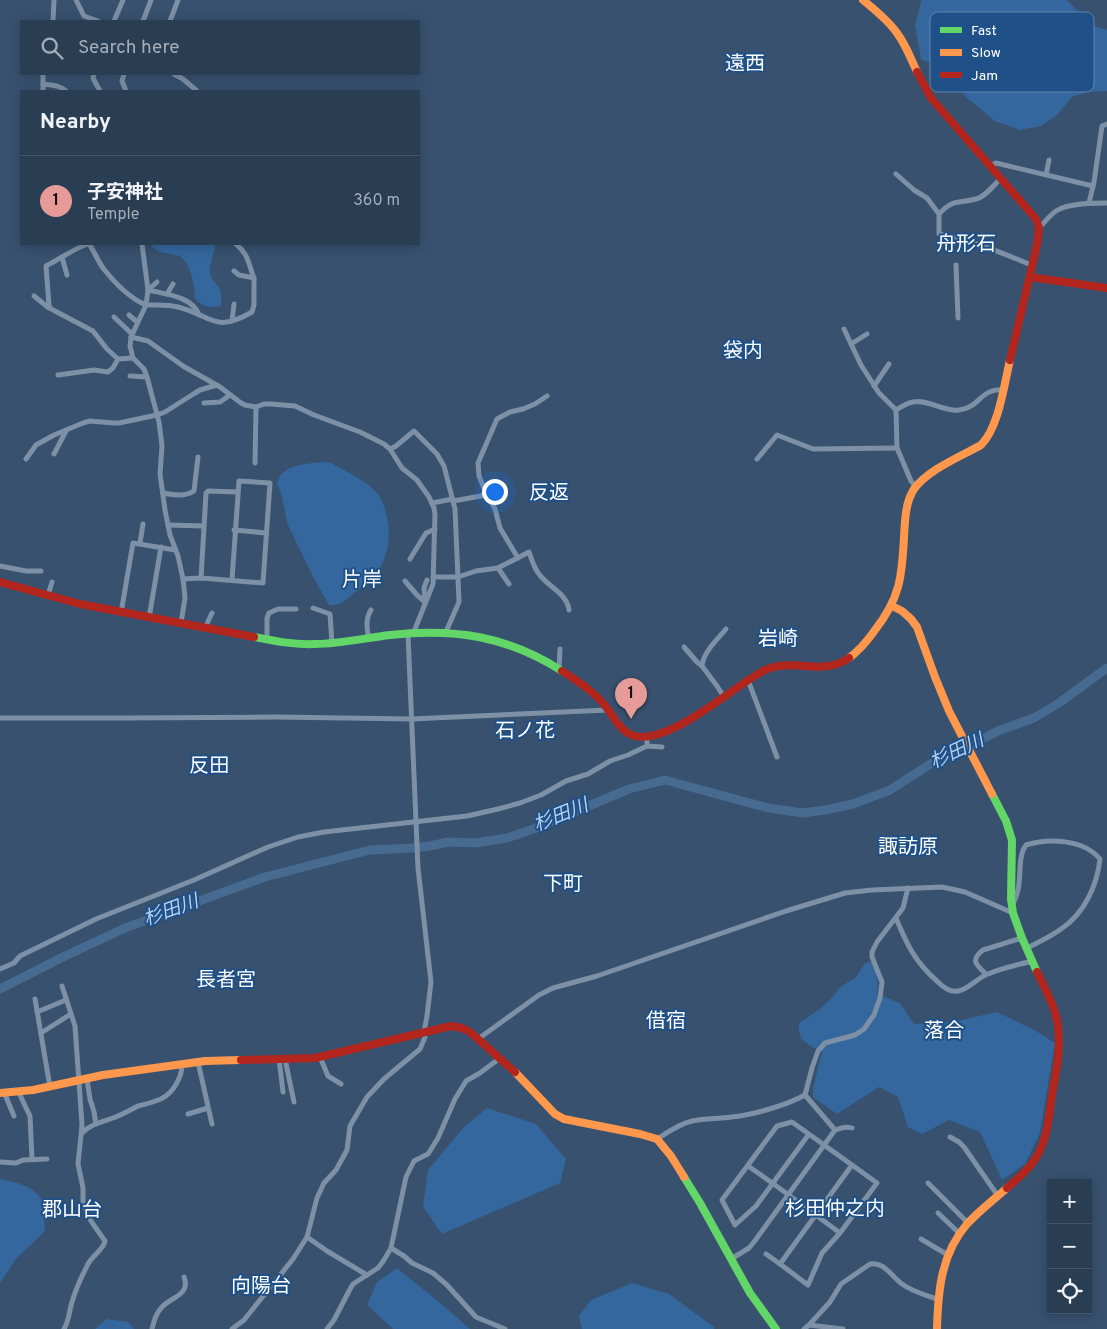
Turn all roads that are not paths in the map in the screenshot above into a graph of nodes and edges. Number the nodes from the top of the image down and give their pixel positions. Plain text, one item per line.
1 (54, 0) edge
2 (76, 0) edge
3 (123, 0) edge
4 (151, 0) edge
5 (178, 0) edge
6 (863, 0) edge
7 (52, 20) edge
8 (95, 20) edge
9 (114, 20) edge
10 (143, 20) edge
11 (170, 20) edge
12 (44, 75) edge
13 (94, 75) edge
14 (124, 75) edge
15 (176, 75) edge
16 (43, 84) junction
17 (43, 90) edge
18 (65, 90) edge
19 (99, 90) edge
20 (126, 90) edge
21 (195, 90) edge
22 (1107, 124) edge
23 (1049, 160) dead end
24 (990, 166) junction
25 (896, 174) dead end
26 (1046, 175) junction
27 (1001, 178) junction
28 (1101, 179) dead end
29 (1094, 184) junction
30 (1089, 203) junction
31 (1107, 203) edge
32 (939, 214) junction
33 (1039, 228) junction
34 (86, 245) edge
35 (89, 245) edge
36 (142, 245) edge
37 (237, 245) edge
38 (62, 257) junction
39 (1032, 265) junction
40 (956, 266) dead end
41 (234, 271) dead end
42 (67, 275) dead end
43 (1030, 277) junction
44 (254, 278) junction
45 (157, 282) dead end
46 (173, 284) dead end
47 (1107, 288) edge
48 (148, 290) junction
49 (167, 294) junction
50 (34, 296) dead end
51 (234, 304) dead end
52 (146, 305) junction
53 (50, 308) junction
54 (199, 314) junction
55 (129, 315) dead end
56 (114, 317) dead end
57 (958, 318) dead end
58 (232, 321) junction
59 (137, 322) junction
60 (844, 330) dead end
61 (867, 334) dead end
62 (132, 335) junction
63 (851, 344) junction
64 (133, 358) junction
65 (118, 359) junction
66 (889, 364) dead end
67 (58, 375) dead end
68 (130, 376) dead end
69 (147, 377) junction
70 (217, 386) junction
71 (874, 386) junction
72 (1003, 390) junction
73 (230, 395) junction
74 (547, 396) dead end
75 (204, 403) dead end
76 (256, 407) junction
77 (896, 410) junction
78 (157, 415) junction
79 (66, 431) junction
80 (897, 448) junction
81 (390, 449) junction
82 (54, 454) dead end
83 (198, 457) dead end
84 (26, 459) dead end
85 (757, 459) dead end
86 (255, 463) dead end
87 (916, 487) junction
88 (238, 492) junction
89 (486, 493) junction
90 (163, 494) junction
91 (453, 500) junction
92 (432, 503) junction
93 (143, 524) dead end
94 (168, 524) junction
95 (204, 526) junction
96 (434, 529) junction
97 (234, 530) junction
98 (266, 532) junction
99 (140, 543) junction
100 (161, 547) junction
101 (175, 550) junction
102 (518, 558) junction
103 (410, 559) dead end
104 (0, 566) edge
105 (498, 568) junction
106 (41, 572) dead end
107 (433, 577) junction
108 (458, 577) junction
109 (183, 578) junction
110 (201, 578) junction
111 (232, 580) junction
112 (427, 580) dead end
113 (0, 582) edge
114 (52, 582) dead end
115 (405, 582) dead end
116 (509, 584) dead end
117 (48, 595) junction
118 (425, 602) junction
119 (892, 606) junction
120 (313, 608) dead end
121 (296, 609) dead end
122 (371, 610) dead end
123 (569, 610) dead end
124 (121, 613) junction
125 (212, 613) dead end
126 (150, 618) junction
127 (181, 624) junction
128 (205, 628) junction
129 (726, 629) dead end
130 (410, 634) junction
131 (445, 634) junction
132 (267, 639) junction
133 (369, 639) junction
134 (332, 643) junction
135 (684, 647) dead end
136 (560, 649) dead end
137 (702, 666) junction
138 (559, 669) junction
139 (748, 680) junction
140 (724, 697) junction
141 (608, 710) junction
142 (0, 718) edge
143 (412, 718) junction
144 (647, 742) junction
145 (662, 747) dead end
146 (777, 756) dead end
147 (417, 824) junction
148 (908, 888) junction
149 (1012, 909) junction
150 (896, 918) junction
151 (1022, 938) junction
152 (1027, 948) junction
153 (1032, 960) junction
154 (0, 969) edge
155 (986, 974) junction
156 (62, 986) dead end
157 (35, 999) dead end
158 (66, 1000) junction
159 (37, 1012) junction
160 (70, 1014) junction
161 (424, 1032) junction
162 (41, 1033) junction
163 (478, 1039) junction
164 (320, 1057) junction
165 (500, 1058) junction
166 (282, 1059) junction
167 (198, 1062) junction
168 (182, 1064) junction
169 (87, 1079) junction
170 (79, 1081) junction
171 (341, 1084) dead end
172 (50, 1087) junction
173 (18, 1091) junction
174 (283, 1092) dead end
175 (2, 1093) edge
176 (806, 1094) junction
177 (294, 1102) dead end
178 (208, 1108) junction
179 (188, 1114) dead end
180 (14, 1116) dead end
181 (96, 1124) junction
182 (212, 1124) dead end
183 (852, 1128) dead end
184 (835, 1130) junction
185 (81, 1133) junction
186 (809, 1134) junction
187 (950, 1137) dead end
188 (657, 1139) junction
189 (825, 1145) junction
190 (32, 1159) junction
191 (47, 1159) dead end
192 (0, 1162) edge
193 (852, 1165) junction
194 (748, 1166) junction
195 (773, 1182) junction
196 (928, 1183) dead end
197 (789, 1195) junction
198 (998, 1196) junction
199 (938, 1213) dead end
200 (815, 1214) junction
201 (968, 1223) junction
202 (840, 1233) junction
203 (960, 1234) junction
204 (308, 1237) junction
205 (921, 1239) dead end
206 (391, 1248) junction
207 (766, 1254) dead end
208 (948, 1255) junction
209 (731, 1259) junction
210 (780, 1264) junction
211 (367, 1275) junction
212 (184, 1277) dead end
213 (939, 1300) junction
214 (809, 1325) junction
215 (64, 1329) edge
216 (152, 1329) edge
217 (232, 1329) edge
218 (326, 1329) edge
219 (505, 1329) edge
220 (776, 1329) edge
221 (804, 1329) edge
222 (843, 1329) edge
223 (937, 1329) edge

1 - 7 street
2 - 8 street
3 - 9 street
4 - 10 street
5 - 11 street
6 - 24 street
12 - 16 street
13 - 19 street
14 - 20 street
15 - 21 street
16 - 17 street
16 - 18 street
22 - 29 street
23 - 26 street
24 - 26 street
24 - 27 street
25 - 32 street
26 - 29 street
27 - 32 street
27 - 33 street
28 - 29 street
29 - 30 street
30 - 31 street
30 - 33 street
32 - 39 street
33 - 39 street
34 - 38 street
35 - 52 street
36 - 48 street
37 - 44 street
38 - 42 street
38 - 53 street
39 - 43 street
40 - 57 street
41 - 44 street
43 - 47 street
43 - 72 street
44 - 58 street
45 - 48 street
46 - 49 street
48 - 49 street
48 - 52 street
49 - 54 street
50 - 53 street
51 - 58 street
52 - 54 street
52 - 59 street
53 - 65 street
54 - 58 street
55 - 59 street
56 - 62 street
59 - 62 street
60 - 63 street
61 - 63 street
62 - 64 street
62 - 70 street
63 - 71 street
64 - 65 street
64 - 69 street
65 - 67 street
66 - 71 street
68 - 69 street
69 - 78 street
70 - 73 street
70 - 78 street
71 - 77 street
72 - 77 street
72 - 87 street
73 - 75 street
73 - 76 street
74 - 89 street
76 - 81 street
76 - 86 street
77 - 80 street
78 - 79 street
78 - 90 street
79 - 82 street
79 - 84 street
80 - 85 street
80 - 87 street
81 - 91 street
81 - 92 street
83 - 90 street
87 - 119 street
88 - 95 street
88 - 97 street
88 - 98 street
89 - 91 street
89 - 102 street
90 - 94 street
91 - 92 street
91 - 108 street
92 - 96 street
93 - 99 street
94 - 95 street
94 - 101 street
95 - 110 street
96 - 103 street
96 - 107 street
97 - 98 street
97 - 111 street
98 - 111 street
99 - 100 street
99 - 124 street
100 - 101 street
100 - 126 street
101 - 109 street
102 - 105 street
102 - 123 street
104 - 106 street
105 - 108 street
105 - 116 street
107 - 108 street
107 - 118 street
108 - 131 street
109 - 110 street
109 - 127 street
110 - 111 street
112 - 118 street
113 - 117 street
114 - 117 street
115 - 118 street
117 - 124 street
118 - 130 street
119 - 139 street
119 - 149 street
120 - 134 street
121 - 132 street
122 - 133 street
124 - 126 street
125 - 128 street
126 - 127 street
127 - 128 street
128 - 132 street
129 - 137 street
130 - 131 street
130 - 133 street
130 - 143 street
131 - 138 street
132 - 134 street
133 - 134 street
135 - 137 street
136 - 138 street
137 - 140 street
138 - 141 street
139 - 140 street
139 - 146 street
140 - 144 street
141 - 143 street
141 - 144 street
142 - 143 street
143 - 147 street
144 - 145 street
144 - 147 street
147 - 154 street
147 - 161 street
148 - 149 street
148 - 150 street
148 - 163 street
149 - 151 street
149 - 152 street
150 - 155 street
150 - 176 street
151 - 152 street
151 - 155 street
152 - 153 street
153 - 155 street
153 - 198 street
156 - 158 street
157 - 159 street
158 - 159 street
158 - 160 street
159 - 162 street
160 - 162 street
160 - 170 street
161 - 163 street
161 - 164 street
161 - 204 street
162 - 172 street
163 - 165 street
164 - 166 street
164 - 171 street
165 - 188 street
165 - 206 street
166 - 167 street
166 - 174 street
166 - 177 street
167 - 168 street
167 - 178 street
168 - 169 street
168 - 181 street
169 - 170 street
169 - 181 street
170 - 172 street
170 - 185 street
172 - 173 street
173 - 175 street
173 - 190 street
175 - 180 street
176 - 184 street
176 - 188 street
178 - 179 street
178 - 182 street
181 - 185 street
183 - 184 street
184 - 189 street
185 - 215 street
186 - 189 street
186 - 194 street
186 - 195 street
187 - 198 street
188 - 209 street
189 - 193 street
189 - 197 street
190 - 191 street
190 - 192 street
193 - 200 street
193 - 202 street
194 - 195 street
194 - 195 street
195 - 197 street
196 - 201 street
197 - 200 street
197 - 209 street
198 - 201 street
199 - 203 street
200 - 202 street
200 - 210 street
201 - 203 street
202 - 210 street
203 - 208 street
204 - 211 street
204 - 217 street
205 - 208 street
206 - 211 street
206 - 219 street
207 - 210 street
208 - 213 street
209 - 220 street
211 - 218 street
212 - 216 street
213 - 214 street
213 - 223 street
214 - 221 street
214 - 222 street

